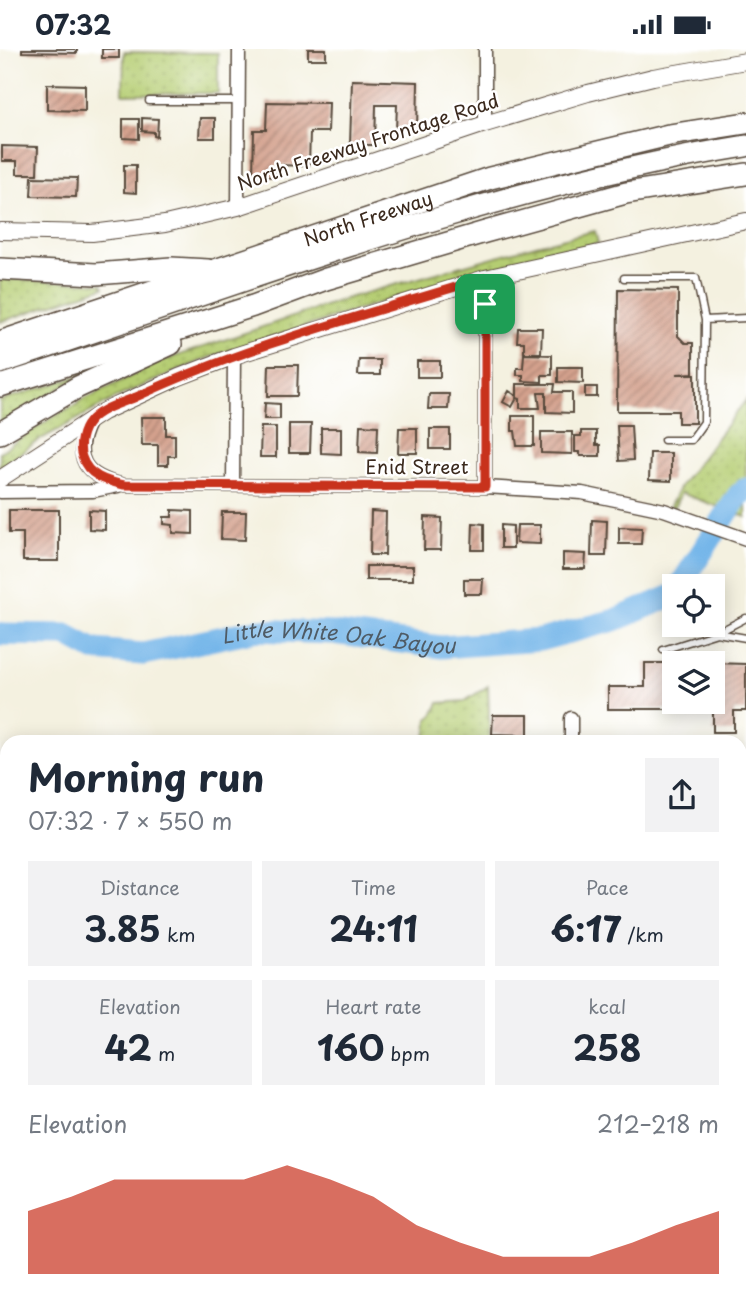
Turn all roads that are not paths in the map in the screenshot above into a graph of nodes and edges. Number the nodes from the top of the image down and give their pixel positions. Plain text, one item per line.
1 (239, 49) edge
2 (485, 49) edge
3 (746, 61) edge
4 (149, 101) dead end
5 (239, 101) junction
6 (746, 123) edge
7 (485, 124) junction
8 (746, 146) edge
9 (746, 174) edge
10 (238, 207) junction
11 (746, 221) edge
12 (0, 232) edge
13 (0, 269) edge
14 (217, 271) junction
15 (485, 278) junction
16 (624, 278) dead end
17 (253, 306) junction
18 (746, 318) edge
19 (705, 320) junction
20 (0, 342) edge
21 (234, 356) junction
22 (0, 363) edge
23 (0, 386) edge
24 (90, 421) junction
25 (0, 433) edge
26 (664, 440) dead end
27 (0, 479) edge
28 (124, 485) junction
29 (233, 485) junction
30 (485, 487) junction
31 (0, 492) edge
32 (746, 538) edge
33 (746, 618) edge
34 (725, 629) edge
35 (725, 634) edge
36 (704, 637) edge
37 (746, 638) edge
38 (663, 650) dead end
39 (571, 718) dead end
40 (571, 735) edge

1 - 5 street
2 - 7 street
3 - 7 main road, North Freeway Frontage Road
4 - 5 lane
5 - 10 street
6 - 14 highway, North Freeway
7 - 10 main road, North Freeway Frontage Road
8 - 22 highway, North Freeway
9 - 17 highway
10 - 12 main road, North Freeway Frontage Road
11 - 15 main road
13 - 14 highway
14 - 20 highway, North Freeway
15 - 21 main road
15 - 30 street
16 - 19 lane
17 - 23 highway
17 - 25 highway
18 - 19 lane
19 - 26 lane
21 - 24 main road
21 - 29 street
24 - 27 main road
24 - 28 street, Enid Street
28 - 29 street, Enid Street
28 - 31 street, Enid Street
29 - 30 street, Enid Street
30 - 32 street, Enid Street
33 - 34 lane
35 - 37 lane
36 - 38 lane
39 - 40 street

